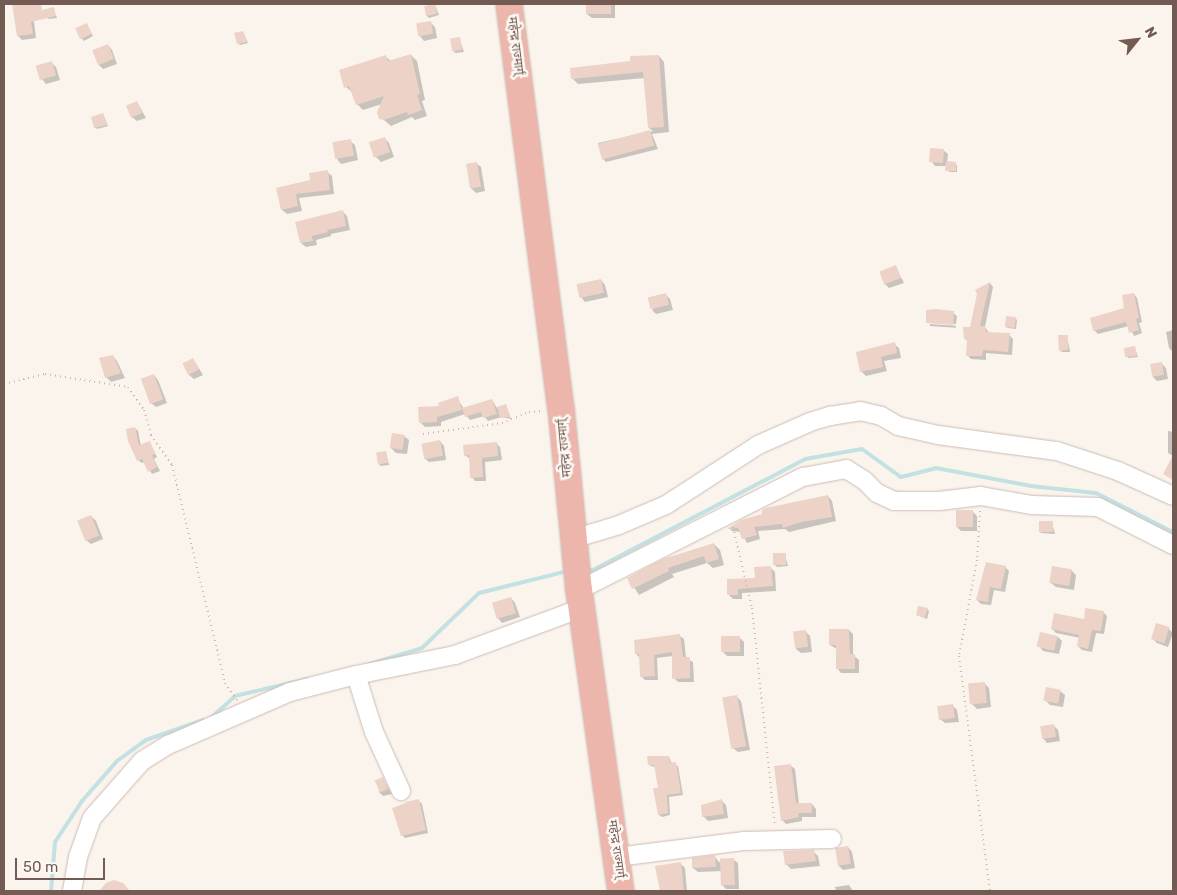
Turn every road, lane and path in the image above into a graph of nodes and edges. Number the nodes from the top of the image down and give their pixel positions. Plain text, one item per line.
1 (509, 4) edge
2 (4, 384) edge
3 (561, 408) junction
4 (423, 434) dead end
5 (981, 496) junction
6 (1173, 496) edge
7 (729, 513) junction
8 (574, 544) junction
9 (1173, 545) edge
10 (580, 593) junction
11 (356, 675) junction
12 (242, 713) junction
13 (401, 791) dead end
14 (832, 839) dead end
15 (776, 840) junction
16 (617, 857) junction
17 (72, 891) edge
18 (621, 891) edge
19 (990, 891) edge

1 - 3 highway, महेन्द्र राज्मार्ग्
2 - 12 path
3 - 4 path
3 - 8 highway, महेन्द्र राज्मार्ग्
5 - 7 street
5 - 9 street
5 - 19 path
6 - 8 street
7 - 10 street
7 - 15 path
8 - 10 highway, महेन्द्र राज्मार्ग्
10 - 11 street
10 - 16 highway, महेन्द्र राज्मार्ग्
11 - 12 street
11 - 13 street
12 - 17 street
14 - 15 street
15 - 16 street
16 - 18 highway, महेन्द्र राज्मार्ग्

